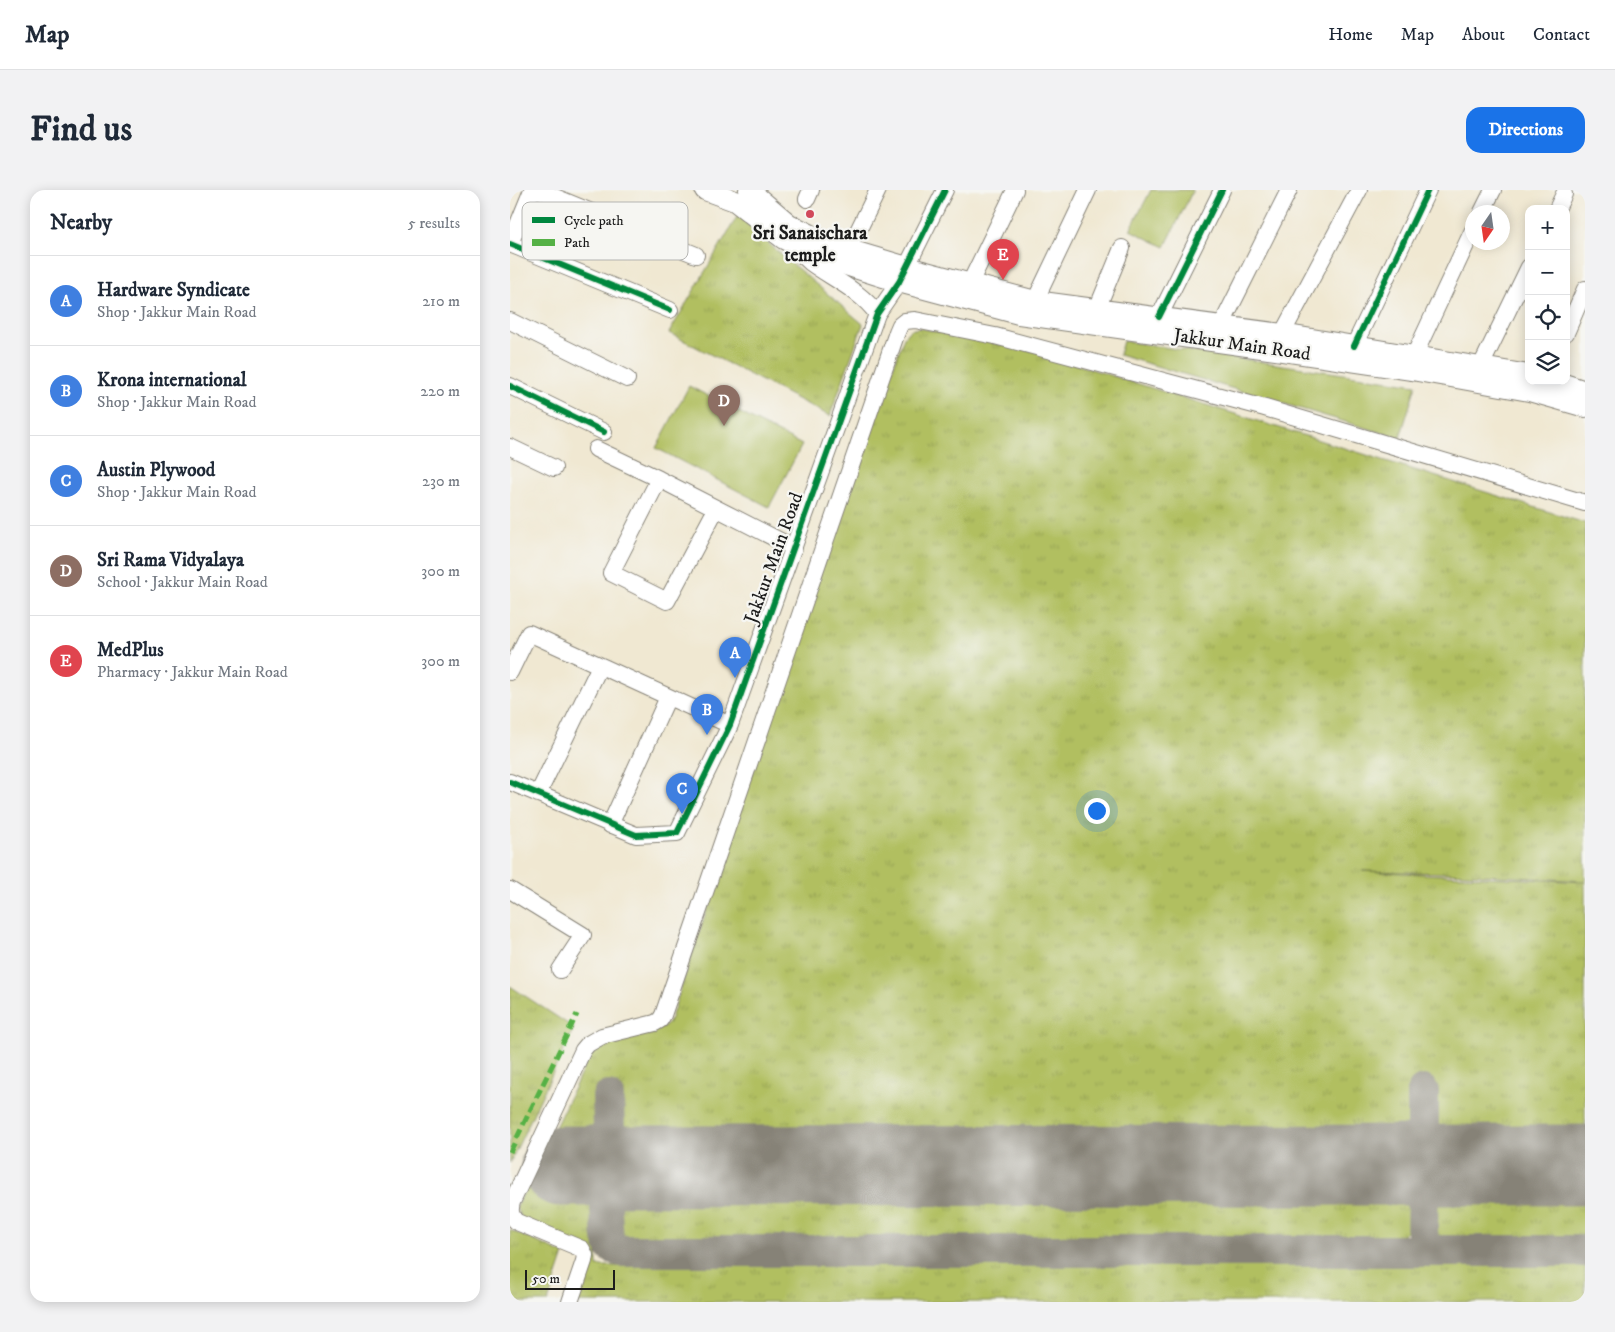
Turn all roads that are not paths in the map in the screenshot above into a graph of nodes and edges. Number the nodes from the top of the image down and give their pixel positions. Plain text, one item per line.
1 (532, 190) edge
2 (538, 190) edge
3 (705, 190) edge
4 (749, 190) edge
5 (878, 190) edge
6 (945, 190) edge
7 (1015, 190) edge
8 (1088, 190) edge
9 (1222, 190) edge
10 (1289, 190) edge
11 (1359, 190) edge
12 (1428, 190) edge
13 (1487, 192) edge
14 (527, 202) edge
15 (567, 202) edge
16 (1484, 205) edge
17 (522, 215) edge
18 (856, 235) dead end
19 (792, 243) junction
20 (510, 244) edge
21 (1122, 248) dead end
22 (1465, 248) edge
23 (522, 249) edge
24 (688, 253) edge
25 (696, 256) dead end
26 (549, 260) edge
27 (903, 274) junction
28 (1525, 275) edge
29 (970, 283) junction
30 (1585, 290) edge
31 (1035, 301) junction
32 (1097, 309) junction
33 (670, 310) dead end
34 (877, 314) junction
35 (1159, 318) junction
36 (510, 321) edge
37 (1570, 324) edge
38 (1221, 326) junction
39 (1282, 334) junction
40 (1354, 346) junction
41 (1413, 363) junction
42 (1481, 366) junction
43 (1525, 373) edge
44 (627, 378) dead end
45 (1568, 385) edge
46 (510, 386) edge
47 (1585, 390) edge
48 (1585, 407) edge
49 (604, 432) dead end
50 (510, 447) edge
51 (596, 449) dead end
52 (554, 468) dead end
53 (659, 479) junction
54 (1585, 503) edge
55 (716, 509) junction
56 (794, 548) junction
57 (600, 666) junction
58 (510, 672) edge
59 (668, 697) junction
60 (730, 725) junction
61 (510, 782) edge
62 (538, 794) junction
63 (610, 825) junction
64 (510, 890) edge
65 (560, 970) dead end
66 (570, 1302) edge

1 - 14 street
2 - 15 street
3 - 19 main road
4 - 27 main road
5 - 18 street
6 - 27 street
7 - 29 street
8 - 31 street
9 - 35 street
10 - 38 street
11 - 39 street
12 - 40 street
13 - 16 street
17 - 20 street
19 - 27 main road
19 - 34 street
20 - 23 street
21 - 32 street
22 - 41 street
24 - 25 street
26 - 33 street
27 - 29 main road, Jakkur Main Road
27 - 34 street, Jakkur Main Road
27 - 41 main road, Jakkur Main Road
28 - 42 street
29 - 31 main road, Jakkur Main Road
30 - 37 street
31 - 32 main road, Jakkur Main Road
32 - 35 main road, Jakkur Main Road
34 - 56 street, Jakkur Main Road
35 - 38 main road, Jakkur Main Road
36 - 44 street
38 - 39 main road, Jakkur Main Road
39 - 40 main road, Jakkur Main Road
40 - 41 main road, Jakkur Main Road
41 - 42 main road, Jakkur Main Road
41 - 48 main road, Jakkur Main Road
42 - 43 main road, Jakkur Main Road
45 - 47 main road
46 - 49 street
50 - 52 street
51 - 53 street
53 - 55 street
53 - 55 street
54 - 66 street
55 - 56 street
56 - 60 street, Jakkur Main Road
57 - 58 street
57 - 59 street
57 - 62 street
59 - 60 street
59 - 63 street
60 - 63 street, Jakkur Main Road
61 - 62 street, Jakkur Main Road
62 - 63 street, Jakkur Main Road
64 - 65 street

